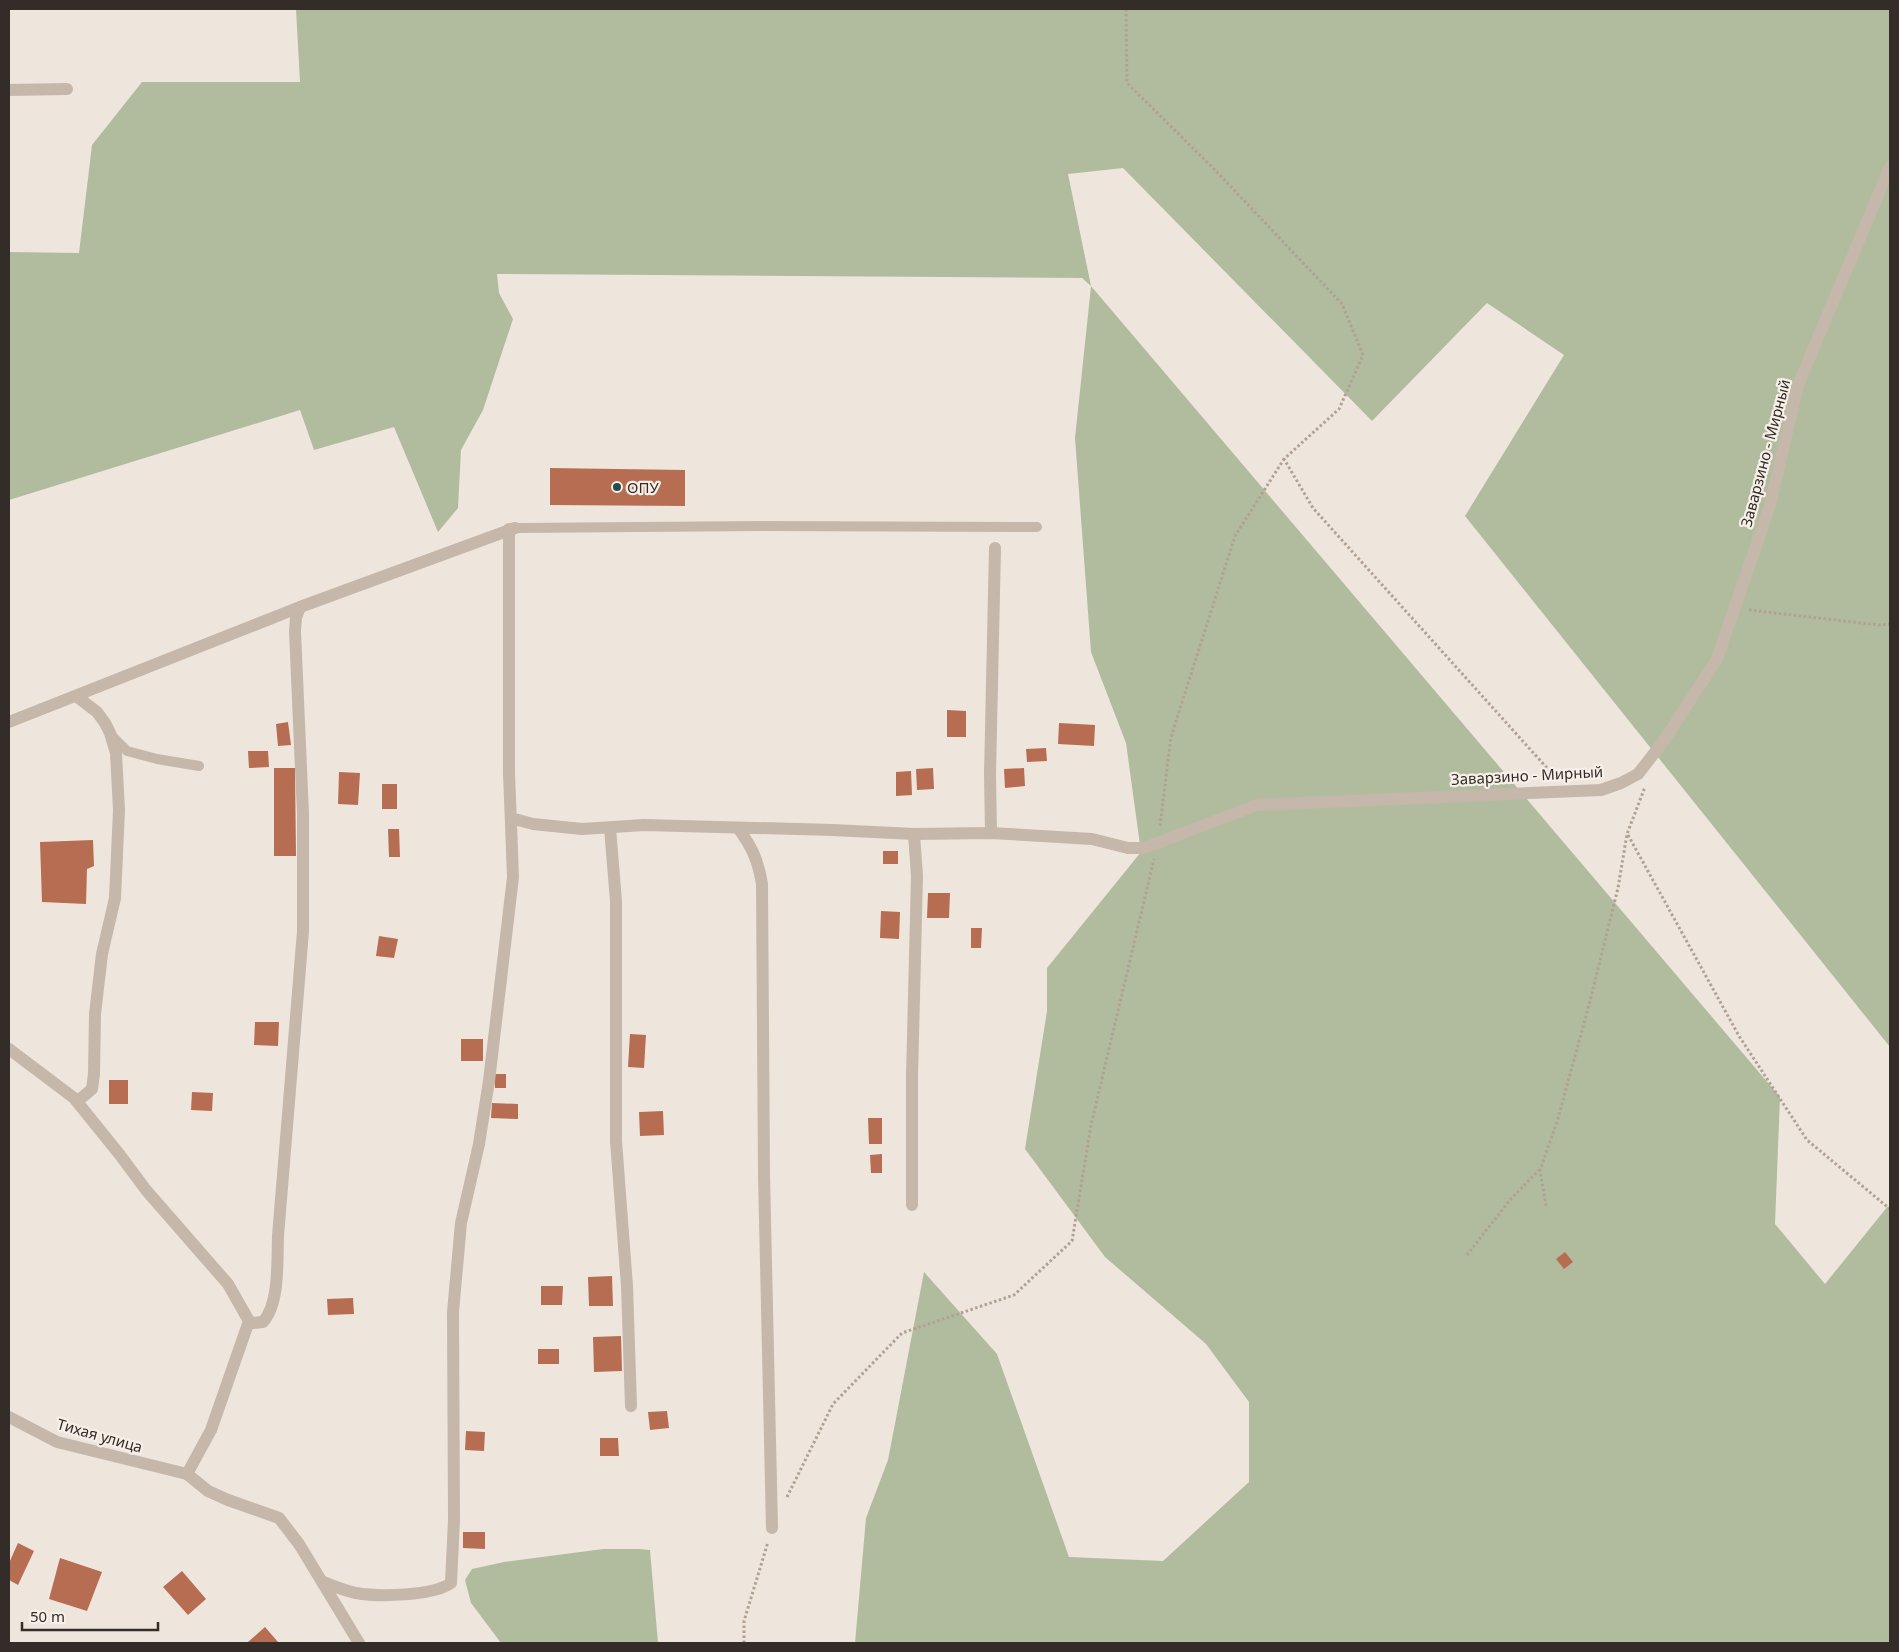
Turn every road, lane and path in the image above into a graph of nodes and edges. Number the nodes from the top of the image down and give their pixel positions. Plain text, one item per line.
1 (1126, 9) edge
2 (67, 89) dead end
3 (9, 90) edge
4 (1890, 167) edge
5 (1284, 459) junction
6 (1037, 527) dead end
7 (513, 529) junction
8 (995, 548) dead end
9 (300, 607) junction
10 (1734, 608) junction
11 (1890, 624) edge
12 (76, 696) junction
13 (9, 722) edge
14 (110, 733) junction
15 (199, 766) dead end
16 (1649, 779) dead end
17 (1568, 791) junction
18 (512, 818) junction
19 (610, 828) junction
20 (738, 828) junction
21 (991, 833) junction
22 (914, 834) junction
23 (1627, 834) junction
24 (1158, 842) junction
25 (9, 1049) edge
26 (74, 1098) junction
27 (1540, 1170) junction
28 (912, 1205) dead end
29 (1546, 1206) dead end
30 (1890, 1209) edge
31 (1467, 1255) dead end
32 (248, 1322) junction
33 (631, 1406) dead end
34 (9, 1417) edge
35 (187, 1474) junction
36 (785, 1501) dead end
37 (772, 1528) joint
38 (323, 1582) junction
39 (359, 1643) edge
40 (744, 1643) edge

1 - 5 path
2 - 3 street
4 - 10 street, Заварзино - Мирный
5 - 17 path
5 - 24 path
6 - 7 lane
7 - 9 street
7 - 18 street
8 - 21 street
9 - 12 street
9 - 32 street
10 - 11 path
10 - 17 street, Заварзино - Мирный
12 - 13 street
12 - 14 street
14 - 15 lane
14 - 26 street
16 - 23 path
17 - 24 street, Заварзино - Мирный
18 - 19 street, Заварзино - Мирный
18 - 38 street
19 - 20 street, Заварзино - Мирный
19 - 33 street
20 - 22 street, Заварзино - Мирный
20 - 37 street
21 - 22 street, Заварзино - Мирный
21 - 24 street, Заварзино - Мирный
22 - 28 street
23 - 27 path
23 - 30 path
24 - 36 path
25 - 26 street
26 - 32 street
27 - 29 path
27 - 31 path
32 - 35 street
34 - 35 street, Тихая улица
35 - 38 street
37 - 40 path
38 - 39 street

